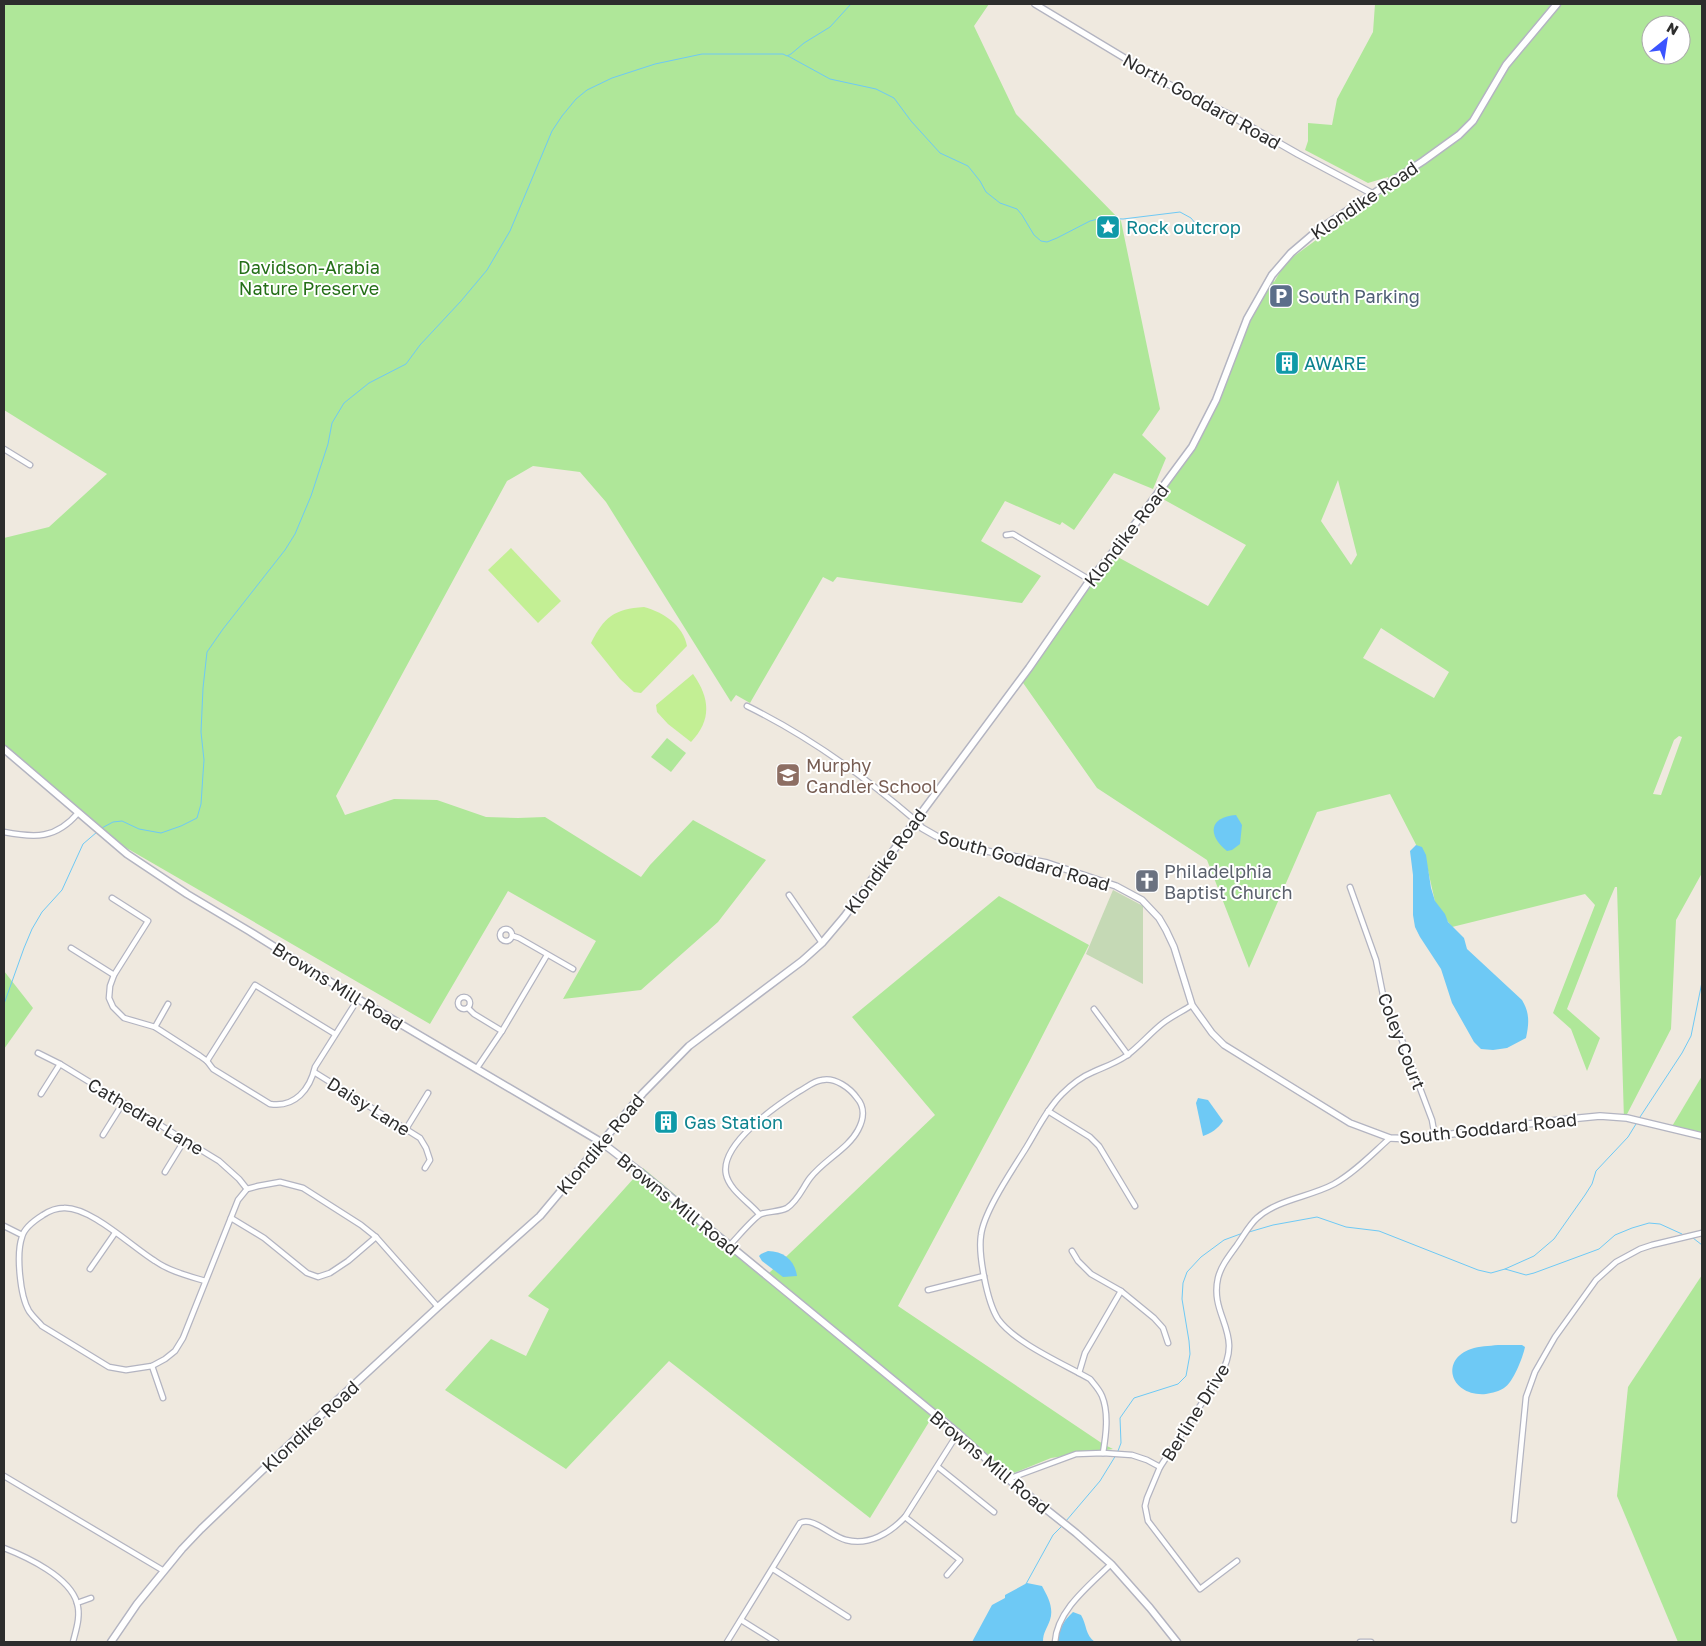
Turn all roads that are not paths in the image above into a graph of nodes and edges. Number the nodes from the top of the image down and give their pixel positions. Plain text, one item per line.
1 (1034, 4) edge
2 (1557, 4) edge
3 (1372, 194) junction
4 (4, 450) edge
5 (30, 465) dead end
6 (1006, 535) dead end
7 (1090, 580) junction
8 (747, 706) dead end
9 (4, 749) edge
10 (78, 813) junction
11 (915, 820) junction
12 (4, 832) edge
13 (1350, 887) dead end
14 (788, 896) dead end
15 (112, 898) dead end
16 (513, 936) dead end
17 (822, 943) junction
18 (72, 948) dead end
19 (547, 954) junction
20 (574, 969) dead end
21 (114, 975) junction
22 (109, 998) junction
23 (101, 999) dead end
24 (358, 1000) junction
25 (168, 1004) dead end
26 (1192, 1005) junction
27 (468, 1008) dead end
28 (1094, 1009) dead end
29 (155, 1027) junction
30 (502, 1031) junction
31 (335, 1034) junction
32 (38, 1053) dead end
33 (1128, 1055) junction
34 (207, 1061) junction
35 (60, 1064) junction
36 (477, 1068) junction
37 (314, 1072) junction
38 (428, 1093) dead end
39 (41, 1094) dead end
40 (123, 1103) junction
41 (1048, 1111) junction
42 (406, 1129) junction
43 (103, 1136) dead end
44 (1702, 1136) edge
45 (1435, 1137) junction
46 (1390, 1138) junction
47 (184, 1141) junction
48 (601, 1142) junction
49 (425, 1168) dead end
50 (165, 1172) dead end
51 (247, 1189) junction
52 (1135, 1206) dead end
53 (760, 1214) junction
54 (231, 1218) junction
55 (4, 1226) edge
56 (115, 1233) junction
57 (1702, 1233) edge
58 (22, 1235) junction
59 (376, 1237) junction
60 (729, 1246) junction
61 (1072, 1251) dead end
62 (90, 1268) dead end
63 (984, 1276) junction
64 (205, 1281) junction
65 (928, 1290) dead end
66 (1121, 1292) junction
67 (438, 1306) junction
68 (1168, 1343) dead end
69 (152, 1366) junction
70 (1079, 1373) junction
71 (163, 1398) dead end
72 (958, 1433) junction
73 (1103, 1453) junction
74 (938, 1467) junction
75 (1160, 1467) junction
76 (4, 1476) edge
77 (1008, 1479) junction
78 (994, 1512) dead end
79 (905, 1517) junction
80 (1514, 1520) dead end
81 (4, 1548) edge
82 (1237, 1560) dead end
83 (1111, 1564) junction
84 (773, 1569) junction
85 (164, 1571) junction
86 (947, 1574) dead end
87 (91, 1598) dead end
88 (77, 1603) junction
89 (848, 1617) dead end
90 (741, 1620) junction
91 (73, 1642) edge
92 (111, 1642) edge
93 (727, 1642) edge
94 (776, 1642) edge
95 (1055, 1642) edge
96 (1177, 1642) edge
97 (1360, 1642) edge
98 (1371, 1642) edge

1 - 3 street, North Goddard Road
2 - 3 main road, Klondike Road
3 - 7 main road, Klondike Road
4 - 5 street
6 - 7 street
7 - 11 main road, Klondike Road
8 - 11 street, South Goddard Road
9 - 10 main road, Browns Mill Road
10 - 12 street
10 - 24 main road, Browns Mill Road
11 - 17 main road, Klondike Road
11 - 26 street, South Goddard Road
13 - 45 street, Coley Court
14 - 17 street
15 - 21 street
16 - 19 street
17 - 48 main road, Klondike Road
18 - 21 street
19 - 20 street
19 - 30 street
21 - 22 street
22 - 23 street
22 - 29 street
24 - 31 street
24 - 36 main road, Browns Mill Road
25 - 29 street
26 - 33 street
26 - 46 street, South Goddard Road
27 - 30 street
28 - 33 street
29 - 34 street
30 - 36 street
31 - 34 street
31 - 37 street
32 - 35 street, Cathedral Lane
33 - 41 street
34 - 37 street
35 - 39 street
35 - 40 street, Cathedral Lane
36 - 48 main road, Browns Mill Road
37 - 42 street, Daisy Lane
38 - 42 street
40 - 43 street
40 - 47 street, Cathedral Lane
41 - 52 street
41 - 63 street
42 - 49 street, Daisy Lane
44 - 45 street, South Goddard Road
45 - 46 street, South Goddard Road
46 - 75 street, Berline Drive
47 - 50 street
47 - 51 street, Cathedral Lane
48 - 60 main road, Browns Mill Road
48 - 67 main road, Klondike Road
51 - 54 street
51 - 59 street
53 - 53 street
53 - 60 street
54 - 59 street
54 - 64 street
55 - 58 street
56 - 58 street
56 - 62 street
56 - 64 street
57 - 80 street
58 - 69 street
59 - 67 street
60 - 72 main road, Browns Mill Road
61 - 66 street
63 - 65 street
63 - 70 street
64 - 69 street
66 - 68 street
66 - 70 street
67 - 85 main road, Klondike Road
69 - 71 street
70 - 73 street
72 - 74 street
72 - 77 main road, Browns Mill Road
73 - 75 street
73 - 77 street
74 - 78 street
74 - 79 street
75 - 82 street, Berline Drive
76 - 85 street
77 - 83 main road, Browns Mill Road
79 - 84 street
79 - 86 street
81 - 88 street
83 - 95 street
83 - 96 main road, Browns Mill Road
84 - 89 street
84 - 90 street
85 - 92 main road, Klondike Road
87 - 88 street
88 - 91 street
90 - 93 street
90 - 94 street
97 - 98 street

